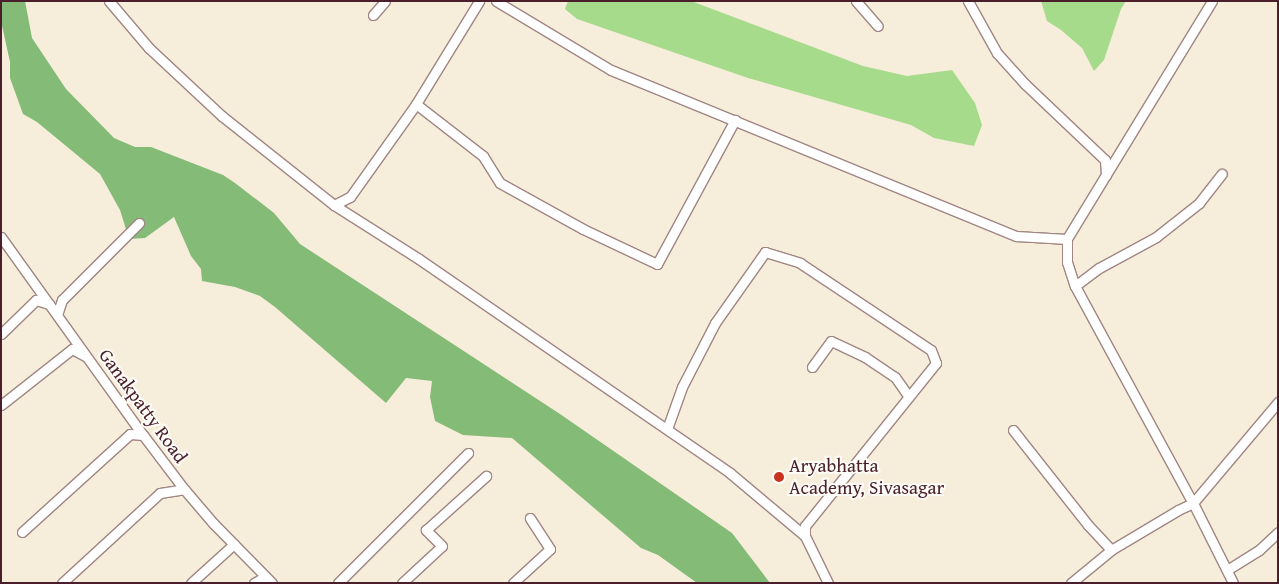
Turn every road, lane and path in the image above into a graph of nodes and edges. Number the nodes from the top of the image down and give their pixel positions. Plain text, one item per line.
1 (109, 1) edge
2 (384, 1) edge
3 (479, 1) edge
4 (496, 1) edge
5 (856, 1) edge
6 (968, 1) edge
7 (1212, 1) edge
8 (373, 15) dead end
9 (878, 26) dead end
10 (416, 104) junction
11 (735, 120) junction
12 (1222, 174) dead end
13 (1106, 175) junction
14 (334, 205) junction
15 (139, 223) dead end
16 (1, 237) edge
17 (1067, 239) junction
18 (1075, 286) junction
19 (49, 304) junction
20 (57, 315) junction
21 (1, 334) edge
22 (88, 357) junction
23 (812, 367) dead end
24 (909, 397) junction
25 (1278, 402) edge
26 (1, 405) edge
27 (667, 429) junction
28 (1013, 430) dead end
29 (143, 435) junction
30 (468, 453) dead end
31 (486, 476) dead end
32 (184, 489) junction
33 (1193, 503) junction
34 (530, 518) dead end
35 (22, 532) dead end
36 (1278, 532) edge
37 (805, 536) junction
38 (234, 544) junction
39 (1111, 550) junction
40 (1227, 570) junction
41 (268, 580) edge
42 (62, 583) edge
43 (191, 583) edge
44 (254, 583) edge
45 (338, 583) edge
46 (402, 583) edge
47 (512, 583) edge
48 (828, 583) edge
49 (1071, 583) edge
50 (1233, 583) edge

1 - 14 street
2 - 8 street
3 - 10 street
4 - 11 street
5 - 9 street
6 - 13 street
7 - 13 street
10 - 11 street
10 - 14 street
11 - 17 street
12 - 18 street
13 - 17 street
14 - 27 street
15 - 20 street
16 - 19 street, Ganakpatty Road
17 - 18 street
18 - 33 street
19 - 20 street, Ganakpatty Road
19 - 21 street
20 - 22 street, Ganakpatty Road
22 - 26 street
22 - 29 street, Ganakpatty Road
23 - 24 street
24 - 27 street
24 - 37 street
25 - 33 street
27 - 37 street
28 - 39 street
29 - 32 street, Ganakpatty Road
29 - 35 street
30 - 45 street
31 - 46 street
32 - 38 street, Ganakpatty Road
32 - 42 street
33 - 39 street
33 - 40 street
34 - 47 street
36 - 40 street
37 - 48 street
38 - 41 street, Ganakpatty Road
38 - 43 street
39 - 49 street
40 - 50 street
41 - 44 street

